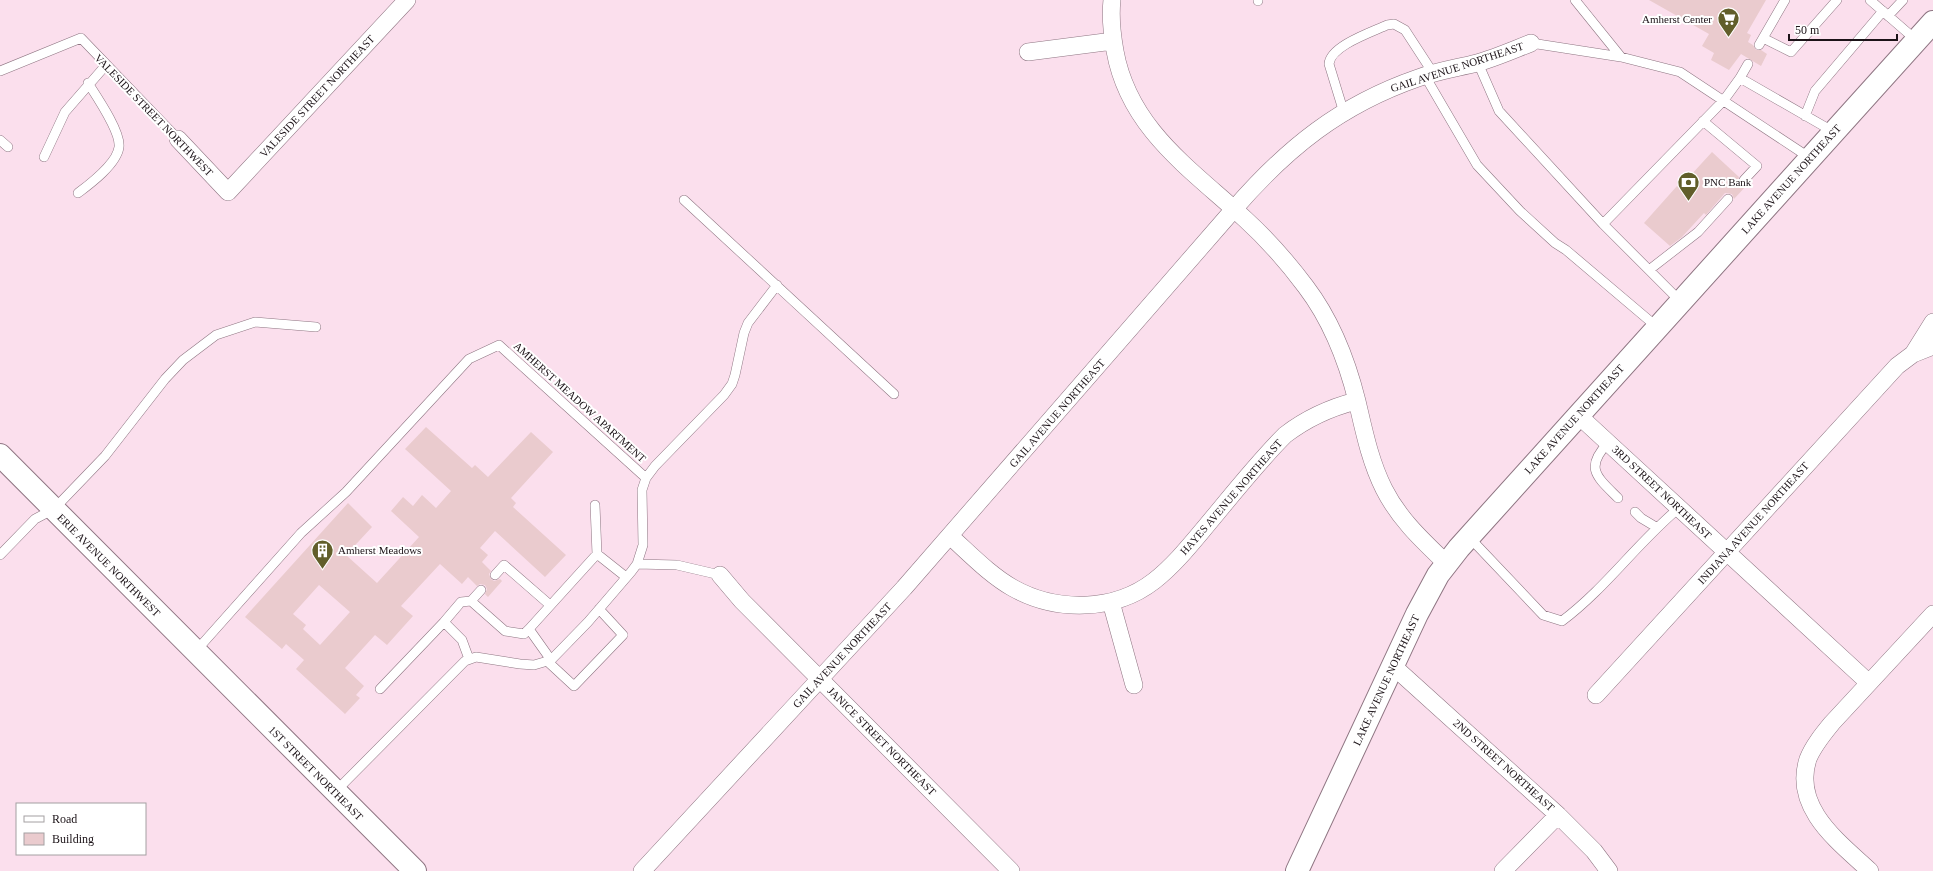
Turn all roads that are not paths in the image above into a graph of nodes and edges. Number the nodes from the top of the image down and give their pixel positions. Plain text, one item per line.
1 (407, 0) edge
2 (1112, 0) edge
3 (1575, 0) edge
4 (1785, 0) edge
5 (1837, 0) edge
6 (1870, 0) edge
7 (1903, 0) edge
8 (1886, 14) junction
9 (1933, 22) edge
10 (1916, 40) junction
11 (1113, 41) junction
12 (1531, 43) joint
13 (1028, 52) dead end
14 (1621, 56) junction
15 (1478, 62) junction
16 (1748, 64) dead end
17 (106, 65) junction
18 (0, 71) edge
19 (1429, 74) junction
20 (1740, 78) junction
21 (88, 83) junction
22 (1724, 100) junction
23 (1344, 113) junction
24 (1805, 116) junction
25 (1703, 122) junction
26 (1834, 132) junction
27 (178, 139) joint
28 (0, 140) edge
29 (8, 147) dead end
30 (44, 157) dead end
31 (1810, 158) junction
32 (1744, 180) dead end
33 (228, 192) joint
34 (78, 193) dead end
35 (1728, 199) dead end
36 (684, 200) dead end
37 (1234, 209) junction
38 (1603, 224) junction
39 (1649, 270) junction
40 (777, 285) junction
41 (1680, 301) junction
42 (1933, 322) edge
43 (316, 326) dead end
44 (1657, 327) junction
45 (1933, 346) edge
46 (1914, 354) junction
47 (894, 394) dead end
48 (1356, 401) junction
49 (1578, 415) junction
50 (1608, 443) junction
51 (0, 455) edge
52 (646, 478) junction
53 (1618, 498) dead end
54 (595, 505) dead end
55 (1679, 508) junction
56 (54, 509) junction
57 (1635, 512) dead end
58 (1656, 527) junction
59 (950, 536) junction
60 (1469, 537) junction
61 (1726, 551) junction
62 (597, 554) junction
63 (0, 555) edge
64 (637, 564) junction
65 (1447, 564) junction
66 (495, 575) dead end
67 (720, 575) joint
68 (626, 577) junction
69 (481, 590) dead end
70 (471, 601) junction
71 (1111, 602) junction
72 (550, 605) junction
73 (599, 609) junction
74 (1933, 614) edge
75 (444, 622) junction
76 (529, 629) junction
77 (195, 652) junction
78 (469, 659) junction
79 (549, 660) junction
80 (1393, 666) junction
81 (218, 675) joint
82 (820, 679) junction
83 (1869, 683) junction
84 (1134, 685) dead end
85 (380, 690) dead end
86 (1596, 695) dead end
87 (335, 792) junction
88 (1558, 815) junction
89 (415, 871) edge
90 (642, 871) edge
91 (1011, 871) edge
92 (1297, 871) edge
93 (1504, 871) edge
94 (1609, 871) edge
95 (1870, 871) edge

1 - 33 street, VALESIDE STREET NORTHEAST
2 - 11 street
3 - 14 lane
4 - 5 lane
6 - 8 lane
7 - 8 lane
8 - 10 lane
8 - 24 lane
9 - 10 street, LAKE AVENUE NORTHEAST
10 - 26 street, LAKE AVENUE NORTHEAST
11 - 13 street
11 - 37 street
12 - 14 lane
12 - 15 street, GAIL AVENUE NORTHEAST
14 - 22 lane
15 - 19 street, GAIL AVENUE NORTHEAST
15 - 38 lane
16 - 20 lane
17 - 18 lane, VALESIDE STREET NORTHWEST
17 - 21 lane
17 - 27 lane, VALESIDE STREET NORTHWEST
19 - 23 street, GAIL AVENUE NORTHEAST
19 - 23 lane
19 - 44 lane
20 - 22 lane
20 - 24 lane
21 - 30 lane
21 - 34 lane
22 - 25 lane
22 - 31 lane
23 - 37 street, GAIL AVENUE NORTHEAST
24 - 26 lane
25 - 32 lane
25 - 38 lane
26 - 31 street, LAKE AVENUE NORTHEAST
27 - 33 street, VALESIDE STREET NORTHWEST
28 - 29 lane
31 - 41 street, LAKE AVENUE NORTHEAST
35 - 39 lane
36 - 40 lane
37 - 48 street
37 - 59 street, GAIL AVENUE NORTHEAST
38 - 39 lane
39 - 41 lane
40 - 47 lane
40 - 52 lane, AMHERST MEADOW APARTMENT
41 - 44 street, LAKE AVENUE NORTHEAST
42 - 46 street, INDIANA AVENUE NORTHEAST
43 - 56 lane
44 - 49 street, LAKE AVENUE NORTHEAST
45 - 46 street, INDIANA AVENUE NORTHEAST
46 - 61 street, INDIANA AVENUE NORTHEAST
48 - 65 street
48 - 71 street, HAYES AVENUE NORTHEAST
49 - 50 street, 3RD STREET NORTHEAST
49 - 60 street, LAKE AVENUE NORTHEAST
50 - 53 lane
50 - 55 street, 3RD STREET NORTHEAST
51 - 56 street, ERIE AVENUE NORTHWEST
52 - 64 lane
52 - 77 lane, AMHERST MEADOW APARTMENT
54 - 62 lane
55 - 58 lane
55 - 61 street, 3RD STREET NORTHEAST
56 - 63 lane
56 - 77 street, ERIE AVENUE NORTHWEST
57 - 58 lane
58 - 60 lane
59 - 71 street, HAYES AVENUE NORTHEAST
59 - 82 street, GAIL AVENUE NORTHEAST
60 - 65 street, LAKE AVENUE NORTHEAST
61 - 83 street, 3RD STREET NORTHEAST
61 - 86 street, INDIANA AVENUE NORTHEAST
62 - 68 lane
62 - 72 lane
64 - 67 lane
64 - 68 lane
65 - 80 street, LAKE AVENUE NORTHEAST
66 - 72 lane
67 - 82 street, JANICE STREET NORTHEAST
68 - 73 lane
69 - 70 lane
70 - 75 lane
70 - 76 lane
71 - 84 street
72 - 76 lane
73 - 79 lane
73 - 79 lane
74 - 83 street
75 - 78 lane
75 - 85 lane
76 - 79 lane
77 - 81 street, ERIE AVENUE NORTHWEST
78 - 79 lane
78 - 87 lane
80 - 88 street, 2ND STREET NORTHEAST
80 - 92 street, LAKE AVENUE NORTHEAST
81 - 87 street, 1ST STREET NORTHEAST
82 - 90 street, GAIL AVENUE NORTHEAST
82 - 91 street, JANICE STREET NORTHEAST
83 - 95 street
87 - 89 street, 1ST STREET NORTHEAST
88 - 93 street
88 - 94 street, 2ND STREET NORTHEAST

